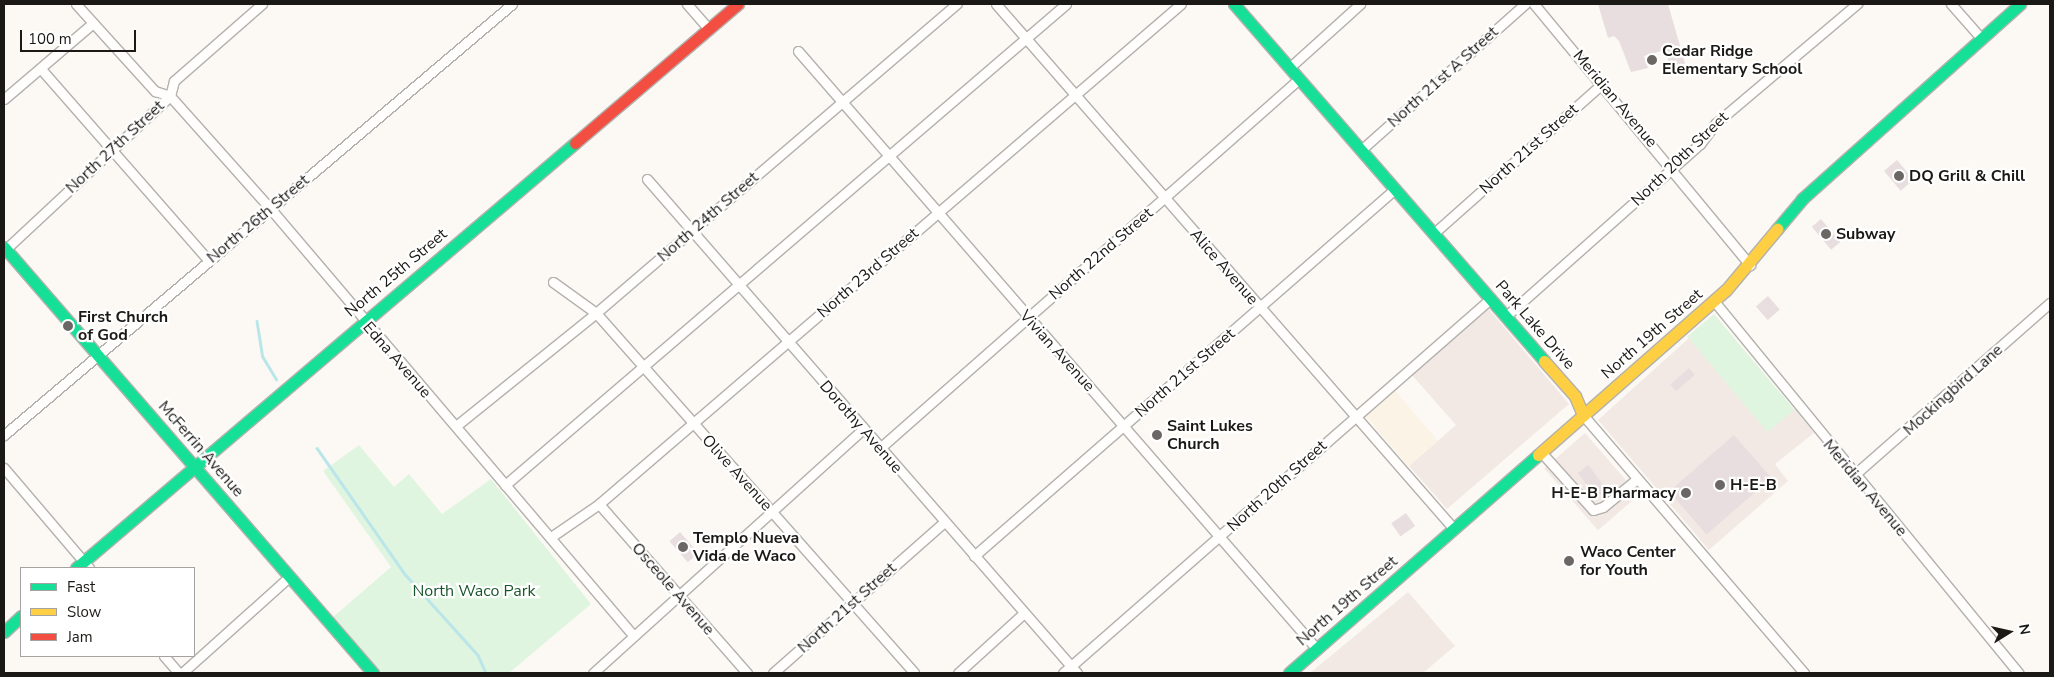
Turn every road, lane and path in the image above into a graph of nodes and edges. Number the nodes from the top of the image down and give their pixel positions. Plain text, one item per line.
1 (76, 4) edge
2 (262, 4) edge
3 (512, 4) edge
4 (688, 4) edge
5 (738, 4) edge
6 (957, 4) edge
7 (996, 4) edge
8 (1066, 4) edge
9 (1181, 4) edge
10 (1234, 4) edge
11 (1360, 4) edge
12 (1525, 4) edge
13 (1534, 4) edge
14 (1857, 4) edge
15 (1951, 4) edge
16 (2020, 4) edge
17 (93, 23) junction
18 (708, 28) junction
19 (1025, 38) junction
20 (1981, 38) junction
21 (798, 51) dead end
22 (1290, 68) junction
23 (40, 69) junction
24 (1299, 79) junction
25 (1602, 84) junction
26 (1075, 95) junction
27 (170, 96) junction
28 (4, 99) edge
29 (842, 102) junction
30 (112, 148) junction
31 (1361, 150) junction
32 (887, 155) junction
33 (1672, 168) junction
34 (647, 179) dead end
35 (1395, 189) junction
36 (1165, 198) junction
37 (269, 207) junction
38 (937, 214) junction
39 (692, 231) junction
40 (1434, 234) junction
41 (5, 248) edge
42 (208, 260) junction
43 (1750, 264) junction
44 (553, 282) dead end
45 (738, 284) junction
46 (1490, 299) junction
47 (1714, 301) junction
48 (2050, 304) edge
49 (1260, 308) junction
50 (596, 313) junction
51 (1505, 317) junction
52 (1028, 318) junction
53 (364, 322) junction
54 (787, 342) junction
55 (97, 354) junction
56 (643, 366) junction
57 (1583, 415) junction
58 (1354, 417) junction
59 (693, 423) junction
60 (456, 426) junction
61 (1123, 426) junction
62 (863, 429) junction
63 (4, 435) edge
64 (880, 448) junction
65 (1541, 452) junction
66 (194, 467) junction
67 (4, 468) edge
68 (1854, 475) junction
69 (1637, 479) junction
70 (505, 485) junction
71 (599, 504) junction
72 (770, 511) junction
73 (944, 522) junction
74 (1454, 529) junction
75 (552, 537) junction
76 (1219, 537) junction
77 (974, 556) junction
78 (83, 566) edge
79 (290, 576) junction
80 (678, 594) junction
81 (853, 604) junction
82 (1024, 613) junction
83 (20, 617) edge
84 (4, 632) edge
85 (632, 634) junction
86 (1317, 649) junction
87 (165, 657) edge
88 (1074, 670) edge
89 (180, 673) edge
90 (373, 673) edge
91 (593, 673) edge
92 (747, 673) edge
93 (773, 673) edge
94 (914, 673) edge
95 (958, 673) edge
96 (1063, 673) edge
97 (1289, 673) edge
98 (1804, 673) edge
99 (2019, 673) edge

1 - 17 street, Edna Avenue
2 - 27 street, North 27th Street
3 - 37 street, North 26th Street
4 - 18 street
5 - 18 street, North 25th Street
6 - 29 street, North 24th Street
7 - 19 street, Alice Avenue
8 - 19 street
9 - 26 street, North 23rd Street
10 - 22 street, Park Lake Drive
11 - 22 street
12 - 31 street, North 21st A Street
13 - 25 street, Meridian Avenue
14 - 33 street, North 20th Street
15 - 20 street
16 - 20 street, North 19th Street
17 - 23 street
17 - 27 street, Edna Avenue
18 - 53 street, North 25th Street
19 - 26 street, Alice Avenue
19 - 32 street
20 - 43 street, North 19th Street
21 - 29 street, Vivian Avenue
22 - 24 street, Park Lake Drive
23 - 28 street
23 - 30 street
24 - 31 street, Park Lake Drive
24 - 36 street, North 22nd Street
25 - 33 street, Meridian Avenue
25 - 40 street, North 21st Street
26 - 36 street, Alice Avenue
26 - 38 street, North 23rd Street
27 - 30 street, North 27th Street
27 - 37 street, Edna Avenue
29 - 32 street, Vivian Avenue
29 - 39 street, North 24th Street
30 - 41 street, North 27th Street
30 - 42 street
31 - 35 street, Park Lake Drive
32 - 38 street, Vivian Avenue
32 - 45 street
33 - 43 street, Meridian Avenue
33 - 51 street, North 20th Street
34 - 39 street, Dorothy Avenue
35 - 40 street, Park Lake Drive
35 - 49 street, North 21st Street
36 - 49 street, Alice Avenue
36 - 52 street, North 22nd Street
37 - 42 street, North 26th Street
37 - 53 street, Edna Avenue
38 - 52 street, Vivian Avenue
38 - 54 street, North 23rd Street
39 - 45 street, Dorothy Avenue
39 - 50 street, North 24th Street
40 - 46 street, Park Lake Drive
41 - 55 street, McFerrin Avenue
42 - 55 street, North 26th Street
43 - 47 street, North 19th Street
44 - 50 street, Olive Avenue
45 - 54 street, Dorothy Avenue
45 - 56 street
46 - 51 street, Park Lake Drive
46 - 58 street, North 20th Street
47 - 57 street, North 19th Street
47 - 68 street, Meridian Avenue
48 - 68 street, Mockingbird Lane
49 - 58 street, Alice Avenue
49 - 61 street, North 21st Street
50 - 56 street, Olive Avenue
50 - 60 street, North 24th Street
51 - 57 street, Park Lake Drive
52 - 61 street, Vivian Avenue
52 - 64 street, North 22nd Street
53 - 60 street, Edna Avenue
53 - 66 street, North 25th Street
54 - 59 street, North 23rd Street
54 - 62 street, Dorothy Avenue
55 - 63 street, North 26th Street
55 - 66 street, McFerrin Avenue
56 - 59 street, Olive Avenue
56 - 70 street
57 - 65 street, North 19th Street
57 - 69 street, Park Lake Drive
58 - 74 street, Alice Avenue
58 - 76 street, North 20th Street
59 - 71 street, North 23rd Street
59 - 72 street, Olive Avenue
60 - 70 street, Edna Avenue
61 - 76 street, Vivian Avenue
61 - 77 street, North 21st Street
62 - 64 street, Dorothy Avenue
62 - 72 street
64 - 73 street, Dorothy Avenue
65 - 69 street
65 - 74 street, North 19th Street
66 - 78 street, North 25th Street
66 - 79 street, McFerrin Avenue
67 - 78 street
68 - 99 street, Meridian Avenue
69 - 98 street, Park Lake Drive
70 - 75 street, Edna Avenue
71 - 75 street, North 23rd Street
71 - 80 street, Osceole Avenue
72 - 80 street
72 - 81 street, Olive Avenue
73 - 77 street, Dorothy Avenue
73 - 81 street, North 21st Street
74 - 86 street, North 19th Street
75 - 85 street, Edna Avenue
76 - 86 street, Vivian Avenue
76 - 88 street, North 20th Street
77 - 82 street, Dorothy Avenue
79 - 89 street
79 - 90 street, McFerrin Avenue
80 - 85 street
80 - 92 street, Osceole Avenue
81 - 93 street, North 21st Street
81 - 94 street, Olive Avenue
82 - 88 street, Dorothy Avenue
82 - 95 street
83 - 84 street
85 - 91 street
86 - 97 street, North 19th Street
87 - 89 street
88 - 96 street, North 20th Street

